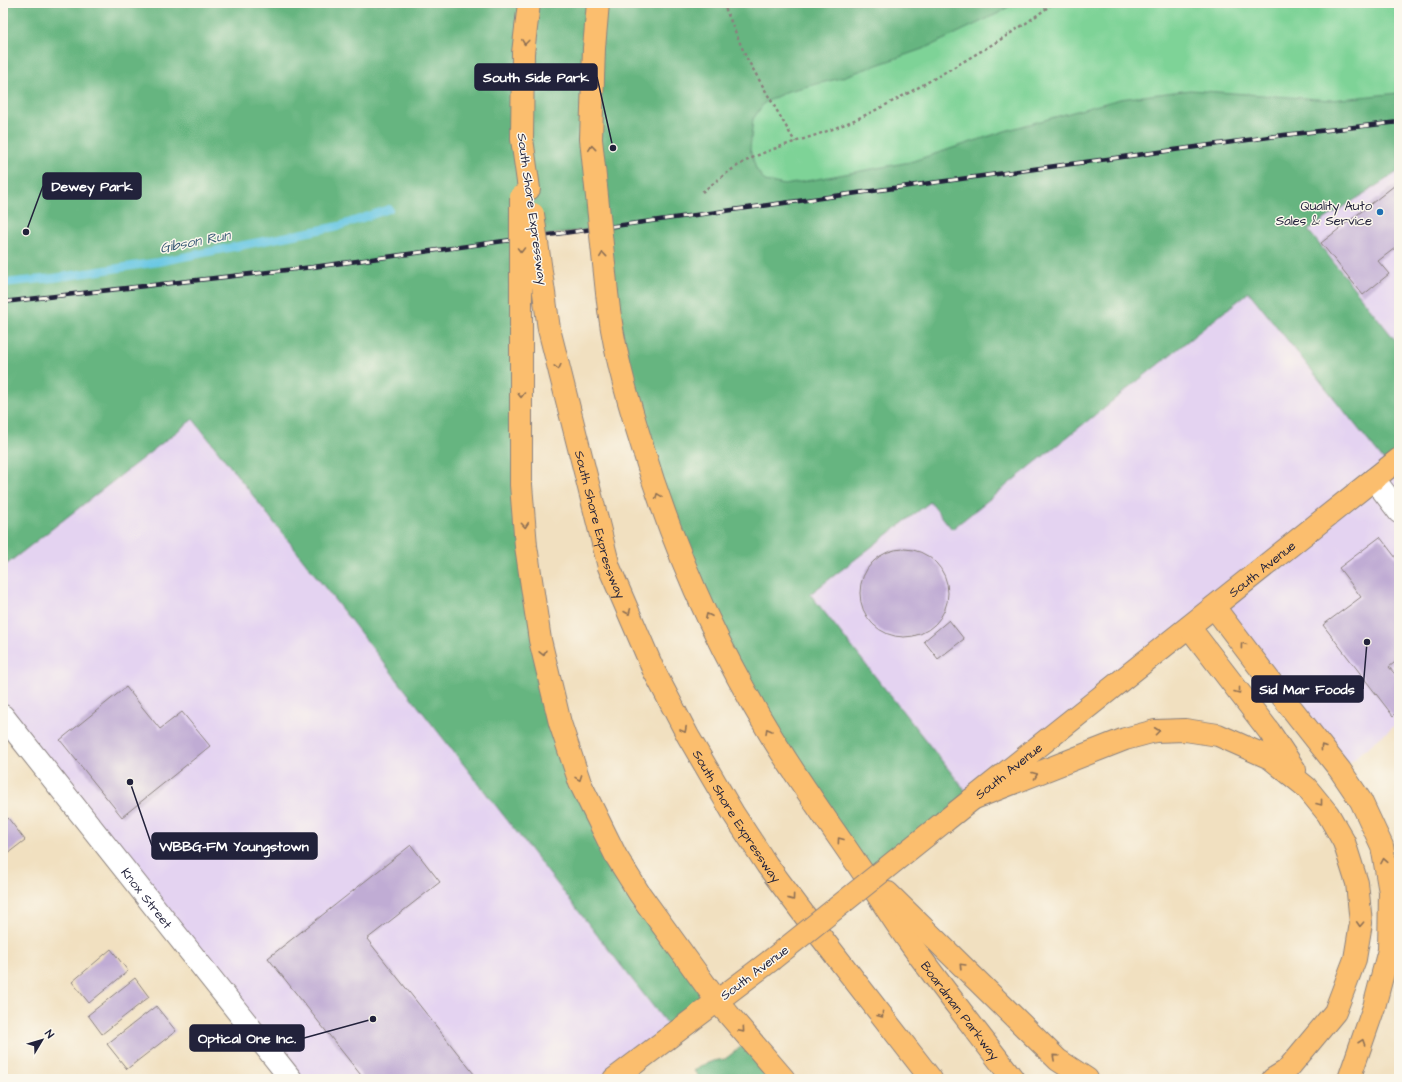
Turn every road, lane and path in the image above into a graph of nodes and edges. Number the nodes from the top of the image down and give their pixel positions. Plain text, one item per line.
1 (529, 3) edge
2 (598, 3) edge
3 (723, 3) edge
4 (1053, 3) edge
5 (795, 142) junction
6 (702, 192) dead end
7 (525, 193) junction
8 (1399, 459) edge
9 (1374, 479) junction
10 (1399, 512) edge
11 (1214, 607) junction
12 (1189, 627) junction
13 (3, 716) edge
14 (1306, 786) junction
15 (972, 799) junction
16 (855, 861) junction
17 (717, 1001) junction
18 (290, 1079) edge
19 (614, 1079) edge
20 (784, 1079) edge
21 (931, 1079) edge
22 (1013, 1079) edge
23 (1087, 1079) edge
24 (1273, 1079) edge
25 (1349, 1079) edge

1 -> 7 main road, South Shore Expressway
16 -> 2 main road, bridge
3 - 5 path
4 - 5 path
5 - 6 path
7 -> 17 main road, bridge
7 -> 21 main road, South Shore Expressway, bridge
8 - 9 main road, South Avenue
9 - 10 street
9 - 11 main road, South Avenue
11 - 12 main road, South Avenue
25 -> 11 main road
12 -> 14 main road
12 - 15 main road, South Avenue
13 - 18 street, Knox Street
15 -> 14 main road
14 -> 24 main road
15 - 17 main road, South Avenue, bridge
16 - 22 main road, Boardman Parkway
23 -> 16 main road
17 - 19 main road, South Avenue
17 -> 20 main road

